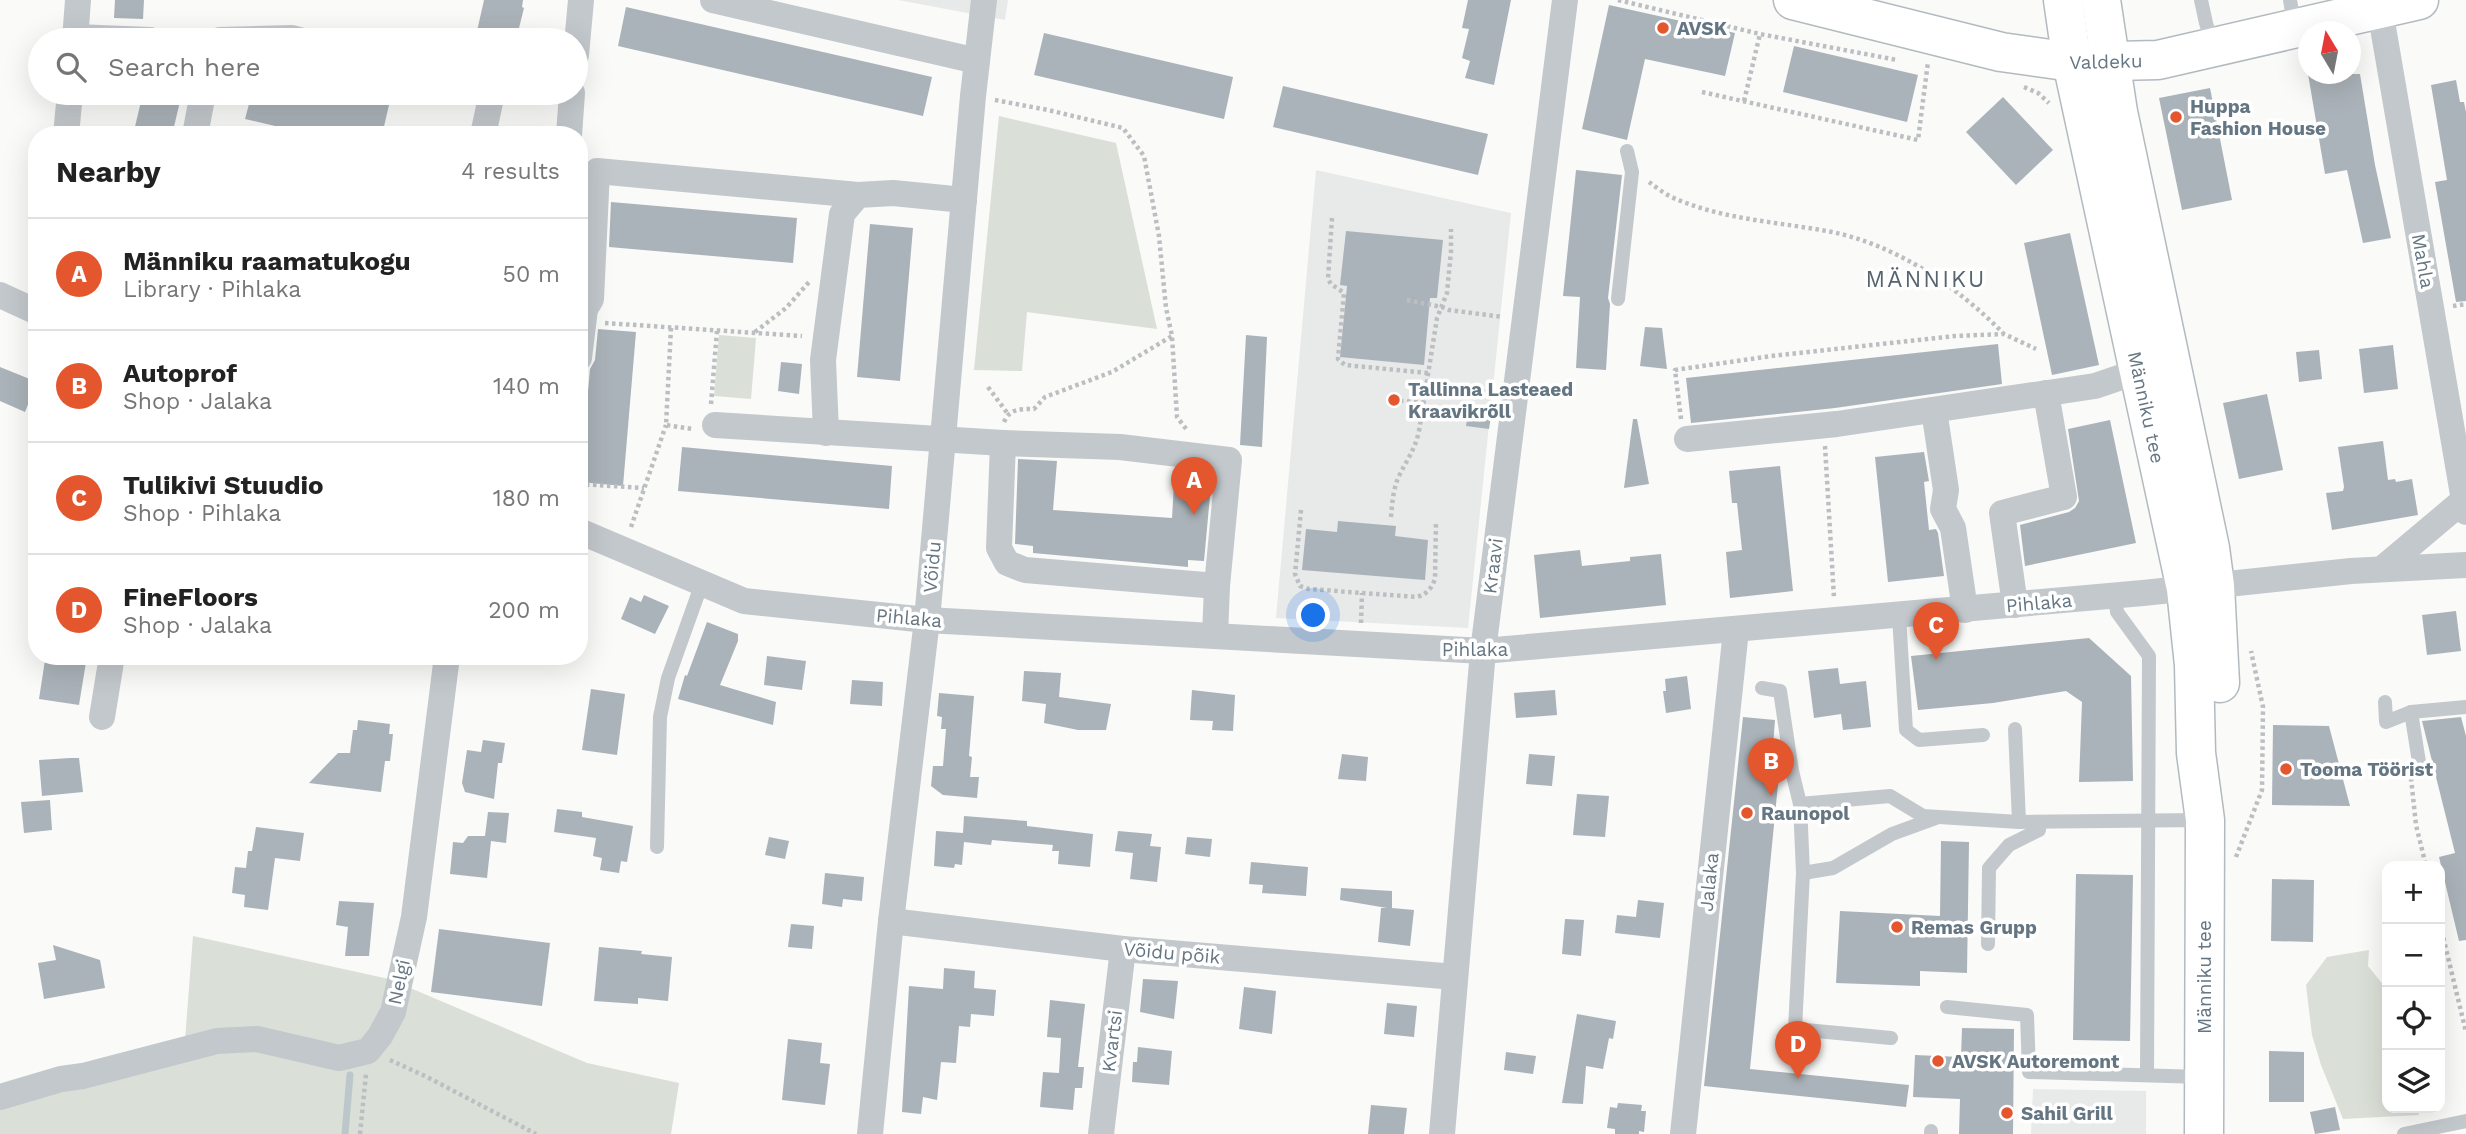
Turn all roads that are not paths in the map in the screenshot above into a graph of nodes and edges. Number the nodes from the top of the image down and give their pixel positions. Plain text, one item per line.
1 (78, 0) edge
2 (581, 0) edge
3 (713, 0) edge
4 (1565, 0) edge
5 (1793, 0) edge
6 (2063, 0) edge
7 (2101, 0) edge
8 (2201, 0) edge
9 (2419, 0) edge
10 (979, 1) edge
11 (2380, 9) junction
12 (2292, 15) edge
13 (76, 28) edge
14 (578, 28) edge
15 (2214, 48) junction
16 (977, 61) junction
17 (2111, 61) junction
18 (2072, 62) junction
19 (69, 105) edge
20 (201, 105) edge
21 (489, 105) edge
22 (567, 105) edge
23 (67, 126) edge
24 (197, 126) edge
25 (484, 126) edge
26 (568, 126) edge
27 (1627, 151) dead end
28 (858, 195) junction
29 (964, 200) junction
30 (0, 295) edge
31 (1618, 299) dead end
32 (588, 303) edge
33 (28, 308) edge
34 (2154, 366) junction
35 (2046, 393) junction
36 (1934, 411) junction
37 (715, 425) road end
38 (826, 433) junction
39 (1687, 439) road end
40 (943, 441) junction
41 (1003, 443) junction
42 (2465, 506) edge
43 (588, 535) edge
44 (2466, 565) edge
45 (2382, 569) junction
46 (702, 583) junction
47 (1217, 586) junction
48 (2200, 588) junction
49 (2115, 596) junction
50 (2015, 605) junction
51 (1965, 610) junction
52 (1899, 616) junction
53 (927, 620) junction
54 (1736, 630) junction
55 (1215, 636) junction
56 (1483, 651) junction
57 (111, 665) edge
58 (446, 665) edge
59 (1762, 688) dead end
60 (2385, 702) dead end
61 (2466, 706) edge
62 (2411, 712) junction
63 (102, 717) dead end
64 (2015, 729) dead end
65 (1983, 735) dead end
66 (2420, 762) road end
67 (1800, 804) junction
68 (1941, 817) junction
69 (2150, 820) junction
70 (2205, 820) junction
71 (2019, 822) junction
72 (2039, 830) dead end
73 (657, 847) dead end
74 (1803, 873) junction
75 (891, 921) junction
76 (1988, 944) dead end
77 (1123, 949) junction
78 (1455, 977) junction
79 (1947, 1007) dead end
80 (1891, 1038) dead end
81 (2147, 1075) junction
82 (2204, 1077) junction
83 (0, 1097) edge
84 (2466, 1121) edge
85 (870, 1134) edge
86 (1101, 1134) edge
87 (1442, 1134) edge
88 (1682, 1134) edge
89 (2204, 1134) edge
90 (2404, 1134) edge

1 - 13 street
2 - 14 street
3 - 16 street
4 - 56 street, Kraavi
5 - 18 street, Valdeku
6 - 18 street, Männiku tee
7 - 17 street, Männiku tee
8 - 15 lane
9 - 11 street, Valdeku
10 - 16 street, Võidu
11 - 12 street, Valdeku
11 - 42 street, Mahla
12 - 15 street, Valdeku
15 - 17 street, Valdeku
16 - 29 street, Võidu
17 - 18 street, Valdeku
17 - 34 street, Männiku tee
18 - 34 street, Männiku tee
19 - 23 street
20 - 24 street
21 - 25 street
22 - 26 street
27 - 31 lane
28 - 29 street
28 - 32 street
28 - 38 street
29 - 40 street, Võidu
30 - 33 street
34 - 35 street
34 - 48 street, Männiku tee
35 - 36 street
35 - 50 street
36 - 39 street
36 - 51 street
37 - 38 street
38 - 40 street
40 - 41 street
40 - 53 street, Võidu
41 - 47 street
41 - 47 street
42 - 45 street
43 - 46 street, Pihlaka
44 - 45 street, Pihlaka
45 - 48 street, Pihlaka
46 - 53 street, Pihlaka
46 - 73 lane
47 - 55 street
48 - 49 street, Pihlaka
48 - 70 street, Männiku tee
49 - 50 street, Pihlaka
49 - 69 lane
50 - 51 street, Pihlaka
51 - 52 street, Pihlaka
52 - 54 street, Pihlaka
52 - 65 lane
53 - 55 street, Pihlaka
53 - 75 street, Võidu
54 - 56 street, Pihlaka
54 - 88 street, Jalaka
55 - 56 street, Pihlaka
56 - 78 street, Kraavi
57 - 63 street
58 - 83 street, Nelgi
59 - 67 lane
60 - 62 lane
61 - 62 lane
62 - 66 lane
64 - 71 lane
67 - 68 lane
67 - 74 lane
68 - 71 lane
68 - 74 lane
69 - 70 lane
69 - 71 lane
69 - 81 lane
70 - 82 street, Männiku tee
72 - 76 lane
74 - 80 lane
75 - 77 street, Võidu põik
75 - 85 street, Võidu
77 - 78 street, Võidu põik
77 - 86 street, Kvartsi
78 - 87 street, Kraavi
79 - 81 lane
81 - 82 lane
82 - 89 street, Männiku tee
84 - 90 lane

